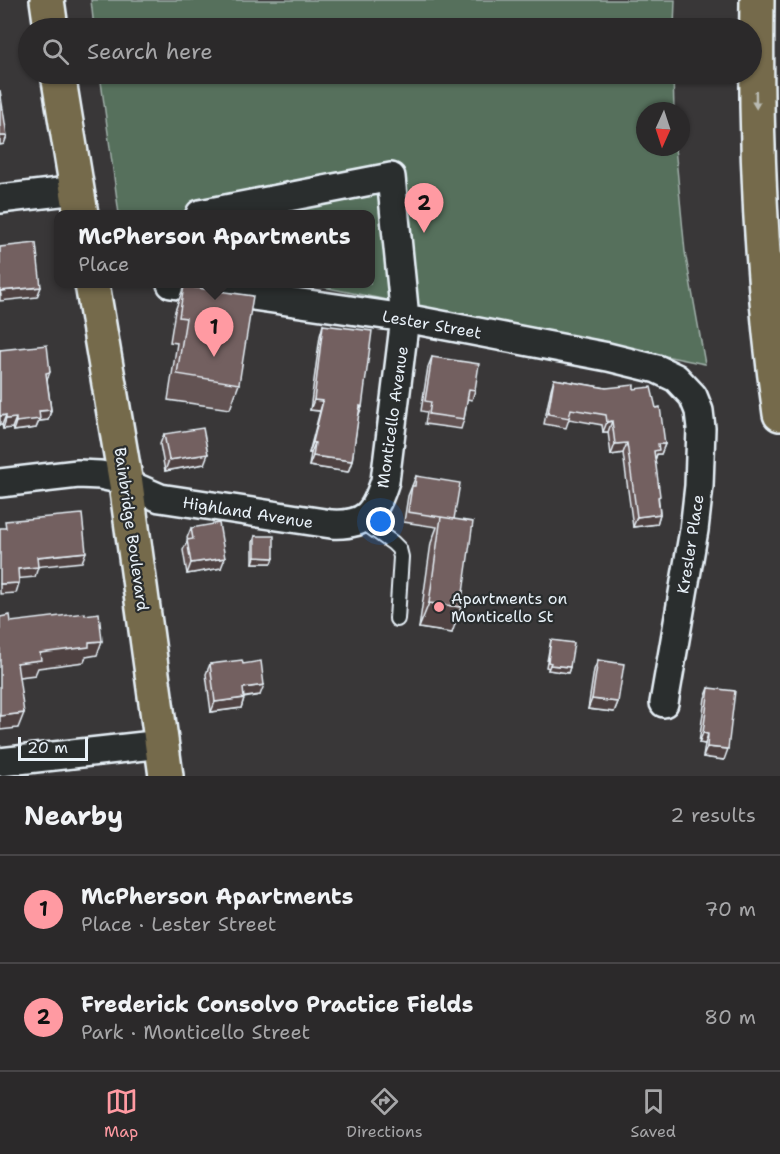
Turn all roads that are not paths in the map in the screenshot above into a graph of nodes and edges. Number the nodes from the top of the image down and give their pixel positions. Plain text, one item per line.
1 (46, 0) edge
2 (757, 0) edge
3 (49, 18) edge
4 (757, 18) edge
5 (60, 84) edge
6 (756, 84) edge
7 (0, 199) edge
8 (79, 202) edge
9 (221, 210) edge
10 (93, 288) edge
11 (199, 288) edge
12 (405, 318) junction
13 (685, 387) joint
14 (780, 414) edge
15 (0, 483) edge
16 (126, 484) junction
17 (366, 517) junction
18 (397, 619) dead end
19 (664, 703) dead end
20 (162, 744) junction
21 (0, 762) edge
22 (166, 776) edge

1 - 3 main road
2 -> 4 main road
5 - 8 main road
6 -> 14 main road
7 - 8 street
9 - 12 street, Monticello Avenue
10 - 16 main road, Bainbridge Boulevard
11 - 12 street, Lester Street
12 - 13 street, Lester Street
12 - 17 street, Monticello Avenue
13 - 19 street, Kresler Place
15 - 16 street, Highland Avenue
16 - 17 street, Highland Avenue
16 - 20 main road, Bainbridge Boulevard
17 - 18 lane
20 - 21 street
20 - 22 main road, Bainbridge Boulevard

